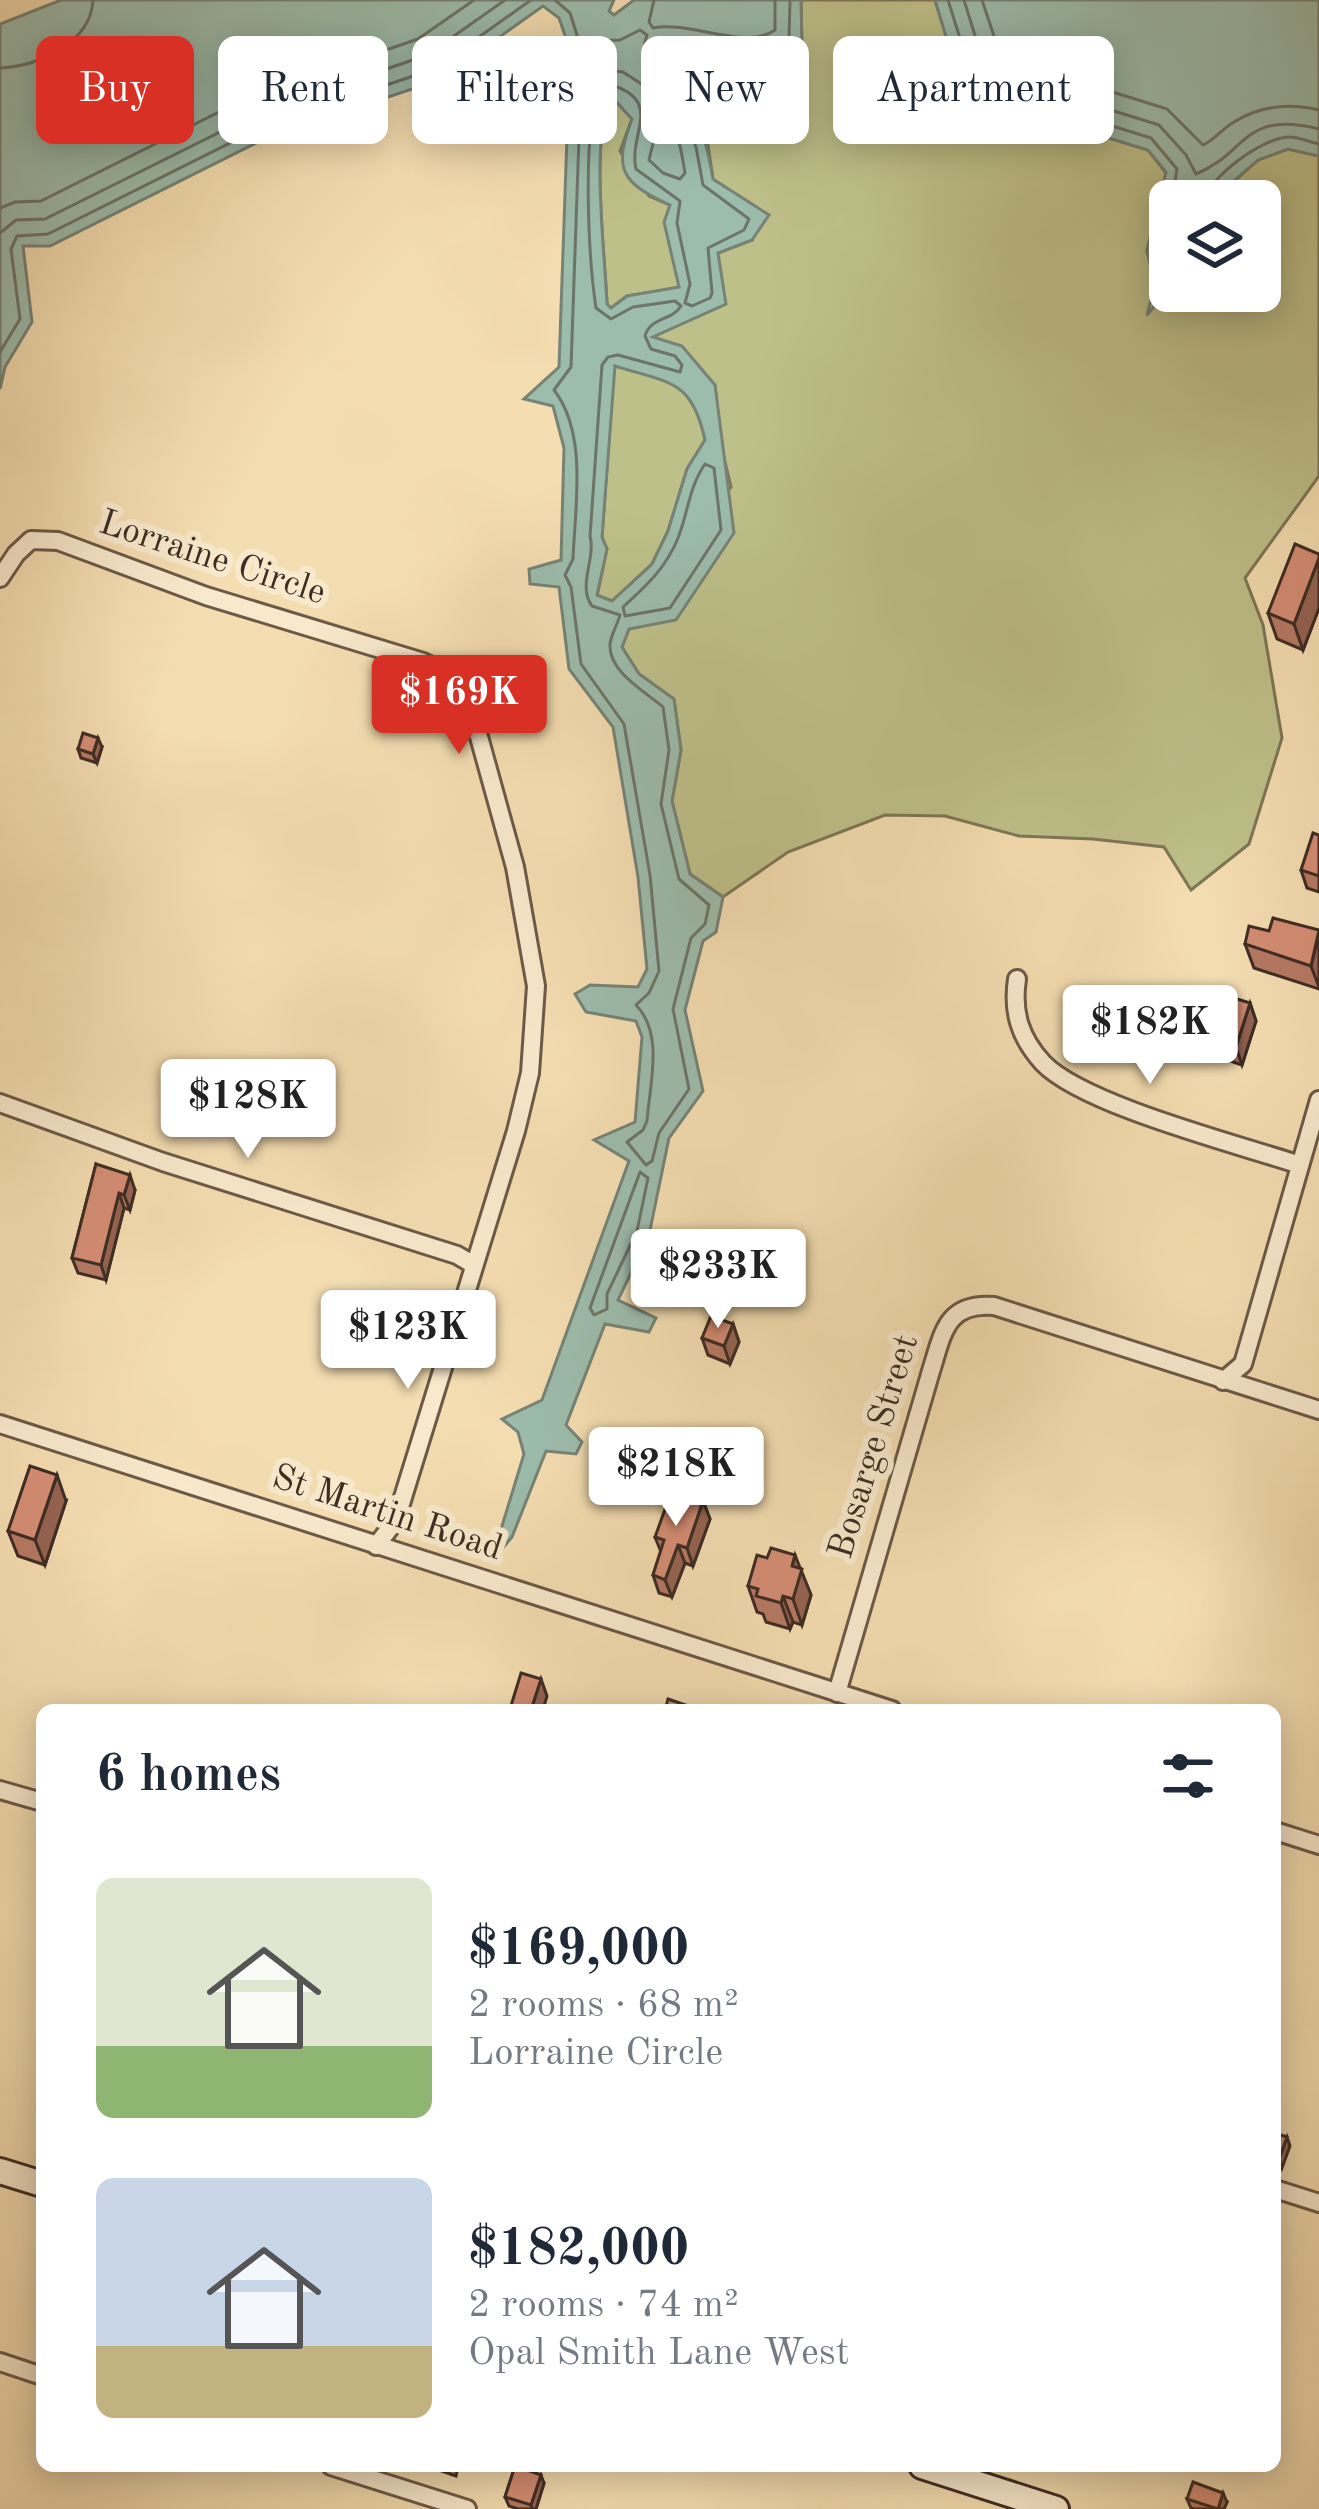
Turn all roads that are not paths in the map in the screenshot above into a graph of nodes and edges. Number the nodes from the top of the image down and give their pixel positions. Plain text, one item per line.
1 (0, 578) edge
2 (1017, 979) dead end
3 (1319, 1100) edge
4 (0, 1103) edge
5 (1300, 1165) junction
6 (474, 1264) junction
7 (1222, 1382) junction
8 (1319, 1410) edge
9 (0, 1424) edge
10 (376, 1546) junction
11 (837, 1693) junction
12 (873, 1704) edge
13 (0, 1790) edge
14 (36, 1800) edge
15 (1281, 1833) edge
16 (1319, 1845) edge
17 (0, 2171) edge
18 (36, 2182) edge
19 (1281, 2191) edge
20 (1319, 2203) edge
21 (0, 2362) edge
22 (36, 2374) edge
23 (350, 2472) edge
24 (941, 2472) edge
25 (466, 2509) edge
26 (1056, 2509) edge

1 - 6 street, Lorraine Circle
2 - 5 street
3 - 5 street
4 - 6 street
5 - 7 street
6 - 10 street, Lorraine Circle
7 - 8 street
7 - 11 street, Bosarge Street
9 - 10 street, St Martin Road
10 - 11 street, St Martin Road
11 - 12 street, St Martin Road
13 - 14 street
15 - 16 street
17 - 18 street
19 - 20 street
21 - 22 street
23 - 25 street
24 - 26 street

